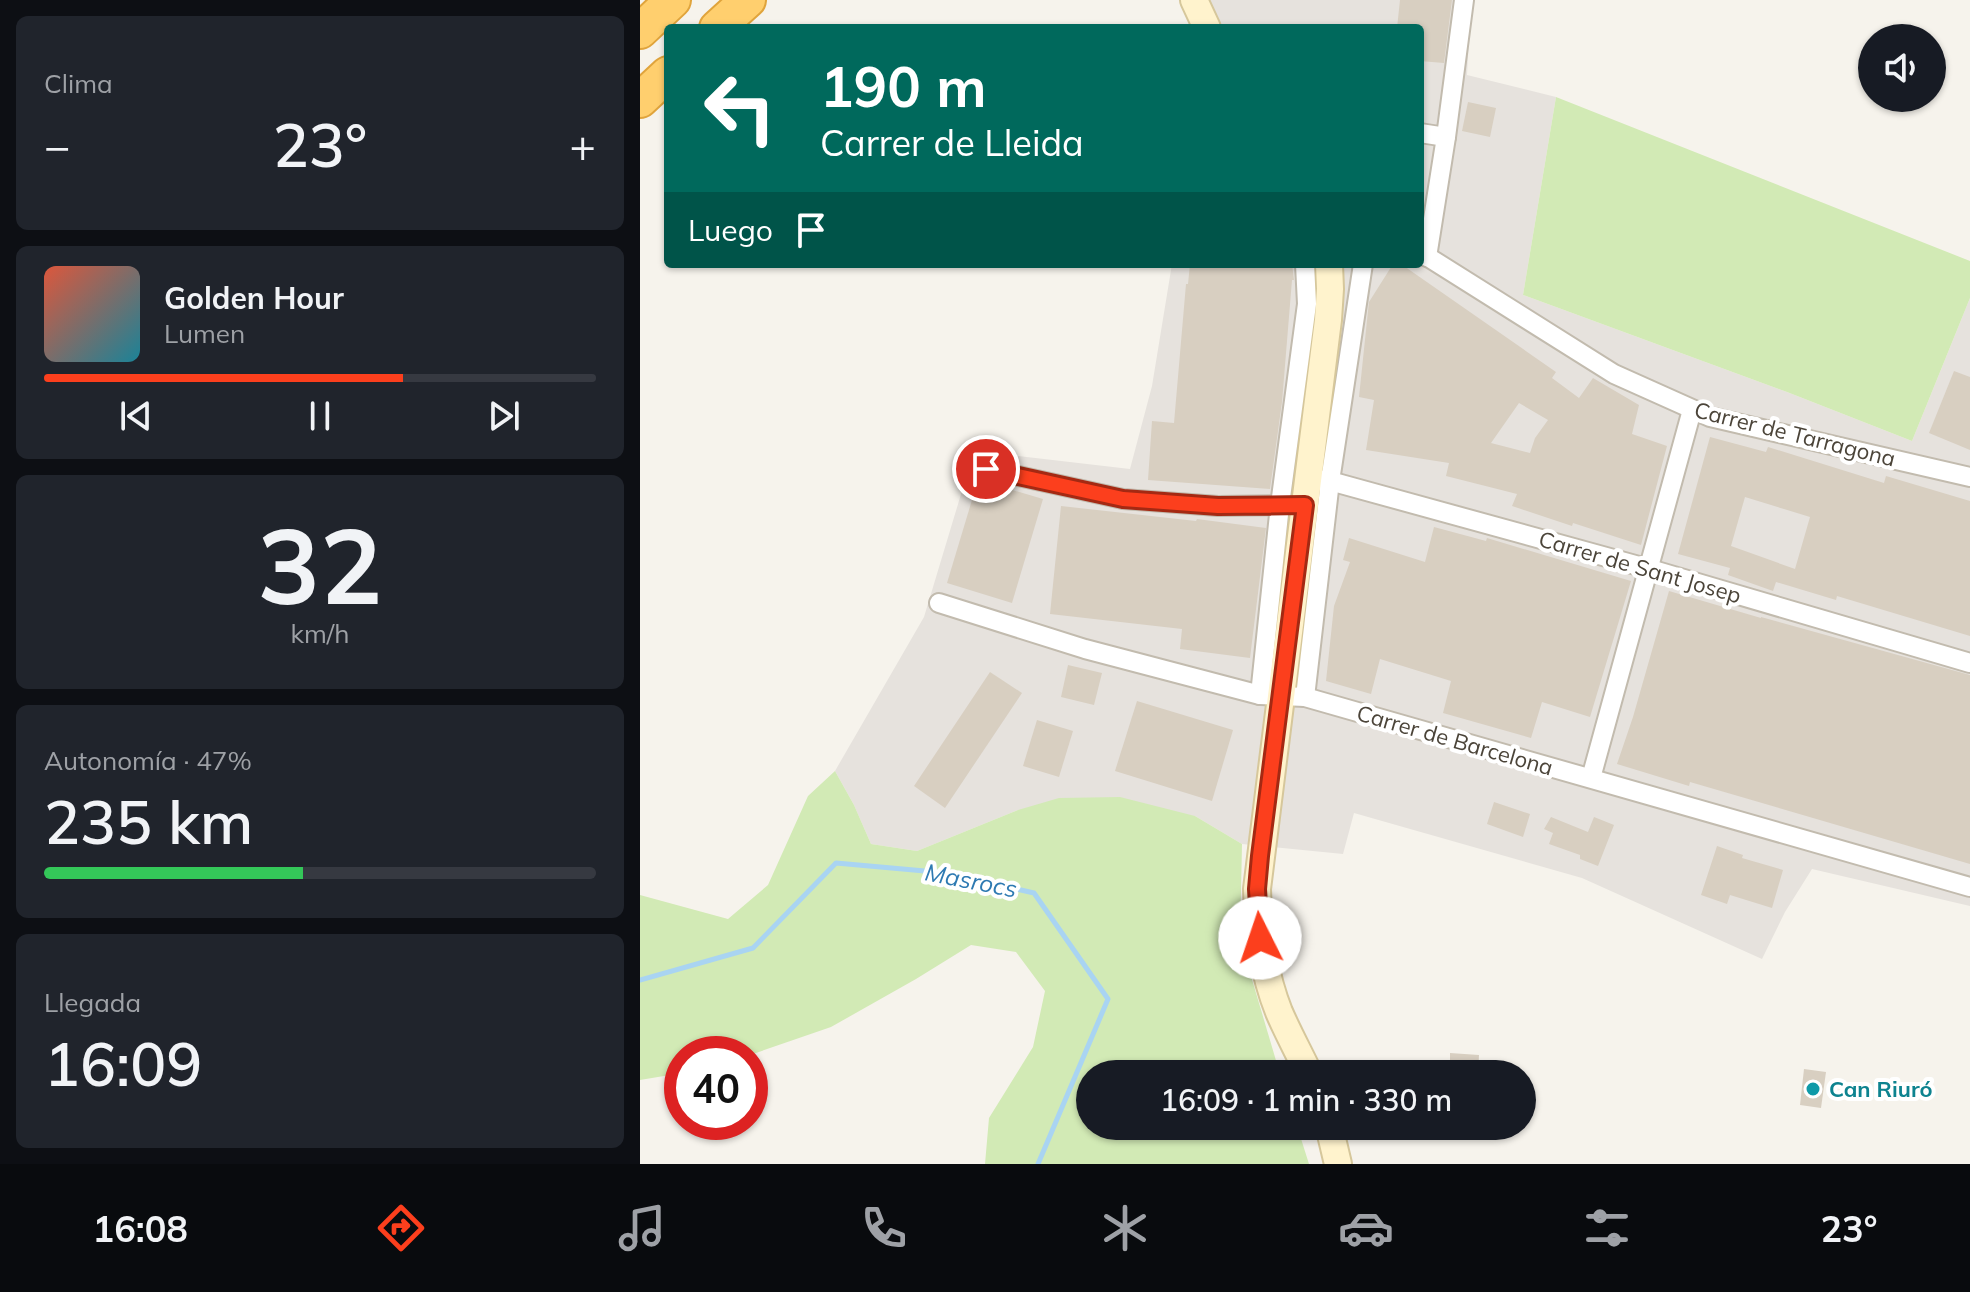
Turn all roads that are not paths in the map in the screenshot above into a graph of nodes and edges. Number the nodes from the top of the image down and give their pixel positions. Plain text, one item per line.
1 (673, 0) edge
2 (748, 0) edge
3 (1194, 0) edge
4 (1464, 0) edge
5 (721, 24) edge
6 (1205, 24) edge
7 (640, 31) edge
8 (664, 78) edge
9 (640, 100) edge
10 (1424, 134) edge
11 (1446, 137) junction
12 (1424, 255) edge
13 (1305, 268) edge
14 (1329, 268) edge
15 (1362, 268) edge
16 (1692, 410) junction
17 (986, 469) dead end
18 (1970, 477) edge
19 (1320, 479) junction
20 (1293, 505) junction
21 (1650, 569) junction
22 (939, 603) dead end
23 (1970, 663) edge
24 (1282, 696) junction
25 (1591, 778) junction
26 (1970, 887) edge
27 (1302, 1060) edge
28 (1332, 1140) edge
29 (1338, 1164) edge

1 - 7 highway
2 - 5 highway
3 - 6 street
4 - 11 street
8 - 9 highway
10 - 11 street
11 - 12 street
12 - 16 street, Carrer de Tarragona
13 - 20 street
14 - 19 street
15 - 19 street
16 - 18 street, Carrer de Tarragona
16 - 21 street
17 - 20 street
19 - 20 street
19 - 21 street, Carrer de Sant Josep
19 - 24 street
20 - 24 street
21 - 23 street, Carrer de Sant Josep
21 - 25 street
22 - 24 street, Carrer de Barcelona
24 - 25 street, Carrer de Barcelona
24 - 27 street
25 - 26 street, Carrer de Barcelona
28 - 29 street

